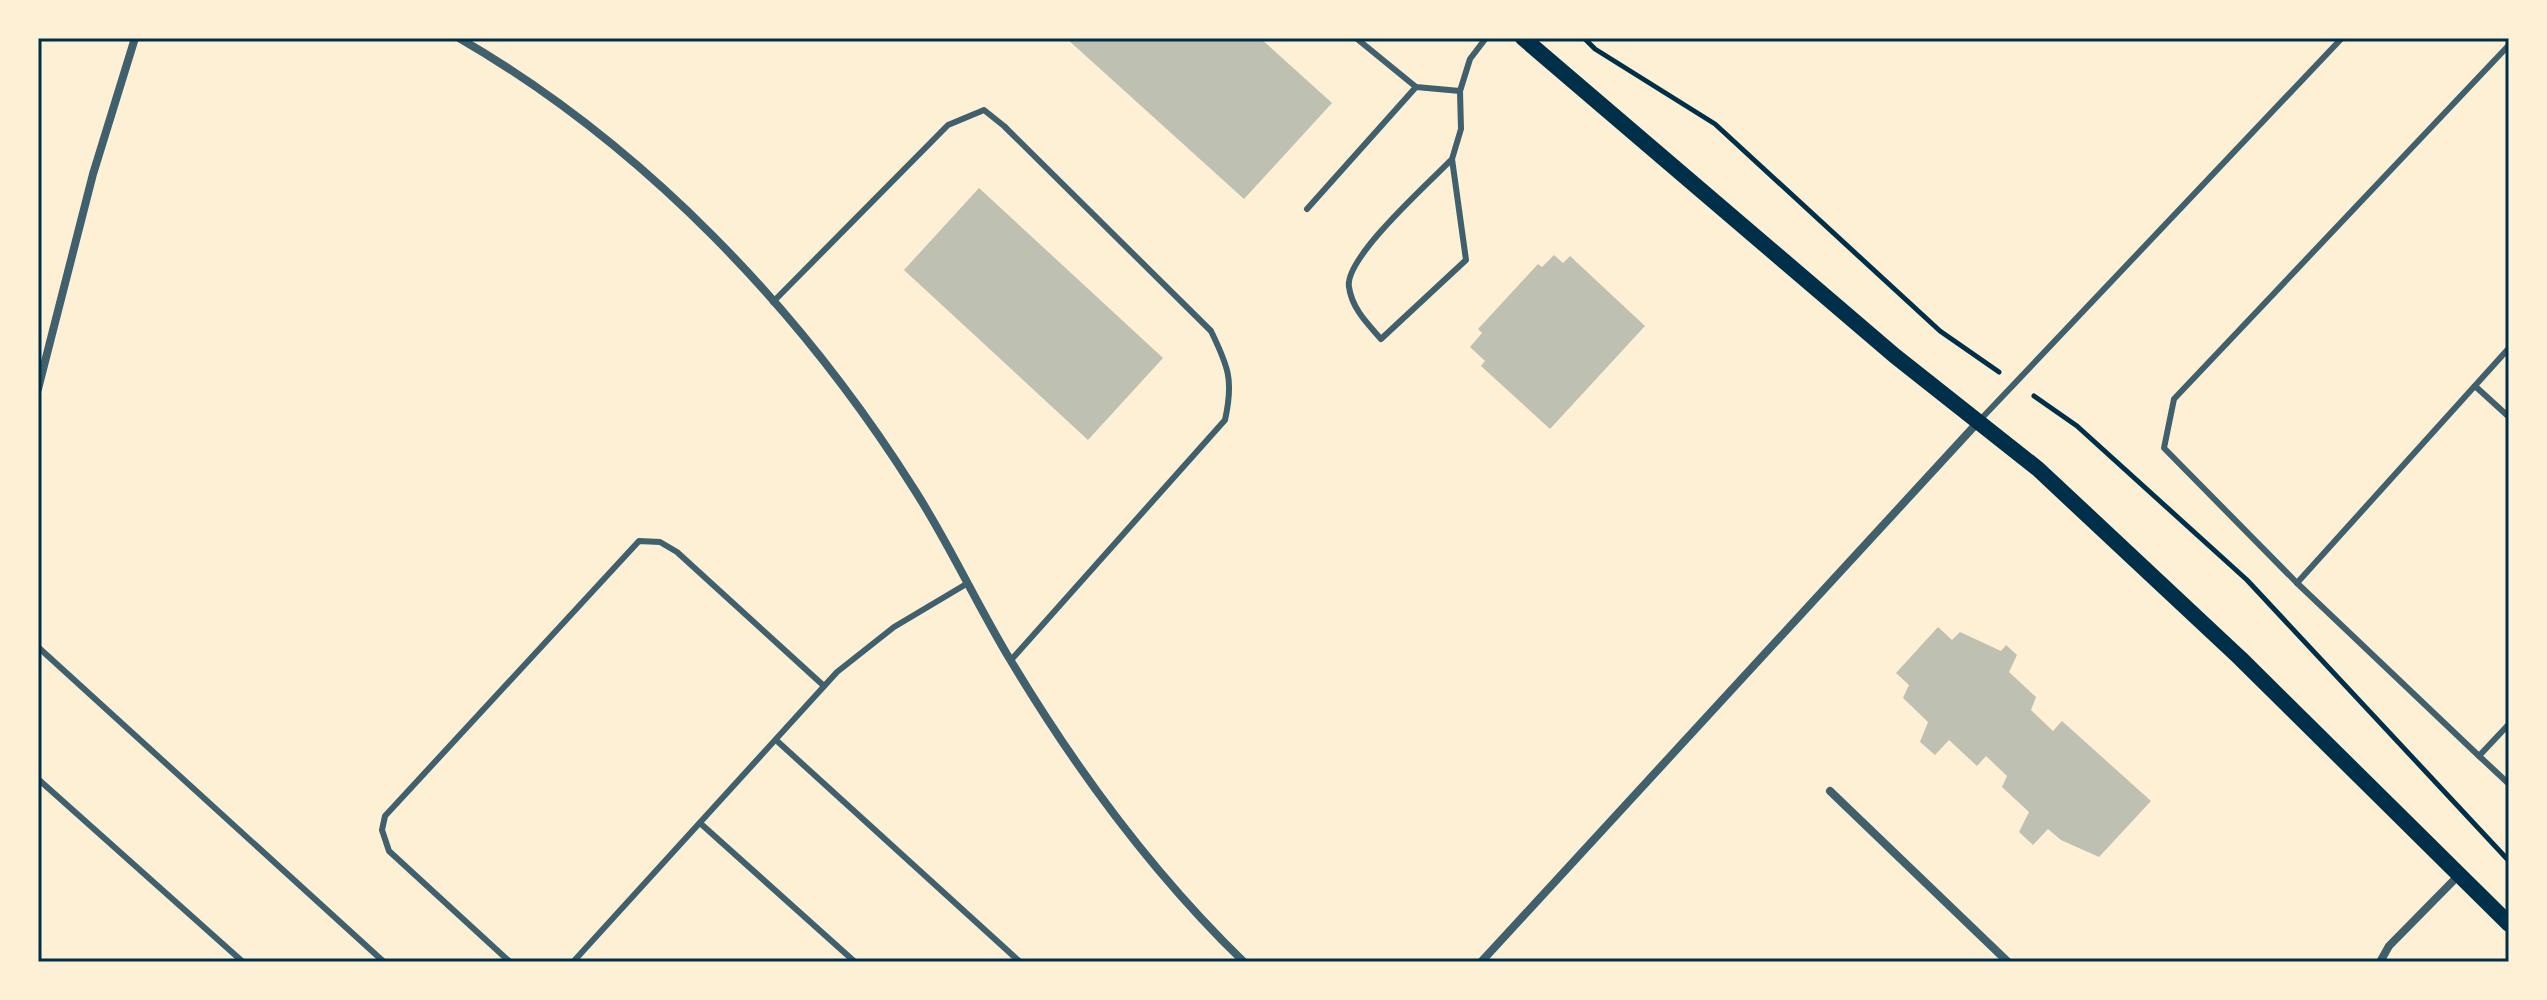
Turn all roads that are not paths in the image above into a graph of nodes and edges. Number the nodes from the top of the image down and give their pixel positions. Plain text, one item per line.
1 (135, 38) edge
2 (459, 38) edge
3 (1356, 38) edge
4 (1486, 38) edge
5 (1523, 38) edge
6 (2342, 38) edge
7 (2509, 45) edge
8 (1416, 87) junction
9 (1460, 91) junction
10 (1452, 159) junction
11 (1307, 209) dead end
12 (773, 302) junction
13 (2509, 348) edge
14 (2475, 386) junction
15 (38, 389) edge
16 (2509, 417) edge
17 (1980, 420) junction
18 (968, 583) junction
19 (2297, 583) junction
20 (38, 647) edge
21 (1011, 660) junction
22 (824, 686) junction
23 (2509, 724) edge
24 (776, 740) junction
25 (2479, 756) junction
26 (38, 779) edge
27 (2509, 784) edge
28 (1830, 791) dead end
29 (700, 823) junction
30 (2457, 877) junction
31 (2509, 924) edge
32 (243, 962) edge
33 (384, 962) edge
34 (510, 962) edge
35 (573, 962) edge
36 (855, 962) edge
37 (1020, 962) edge
38 (1244, 962) edge
39 (1481, 962) edge
40 (2008, 962) edge
41 (2380, 962) edge

1 - 15 street
2 - 12 street
3 - 8 lane
4 - 9 lane
5 - 17 main road
6 - 17 lane
7 - 19 lane
8 - 9 lane
8 - 11 lane
9 - 10 lane
10 - 10 lane
12 - 18 street
12 - 21 lane
13 - 14 lane
14 - 16 lane
14 - 19 lane
17 - 30 main road
17 - 39 street
18 - 21 street
18 - 22 lane
19 - 25 lane
20 - 33 lane
21 - 38 street
22 - 24 lane
22 - 34 lane
23 - 25 lane
24 - 29 lane
24 - 37 lane
25 - 27 lane
26 - 32 lane
28 - 40 street
29 - 35 lane
29 - 36 lane
30 - 31 main road
30 - 41 street

